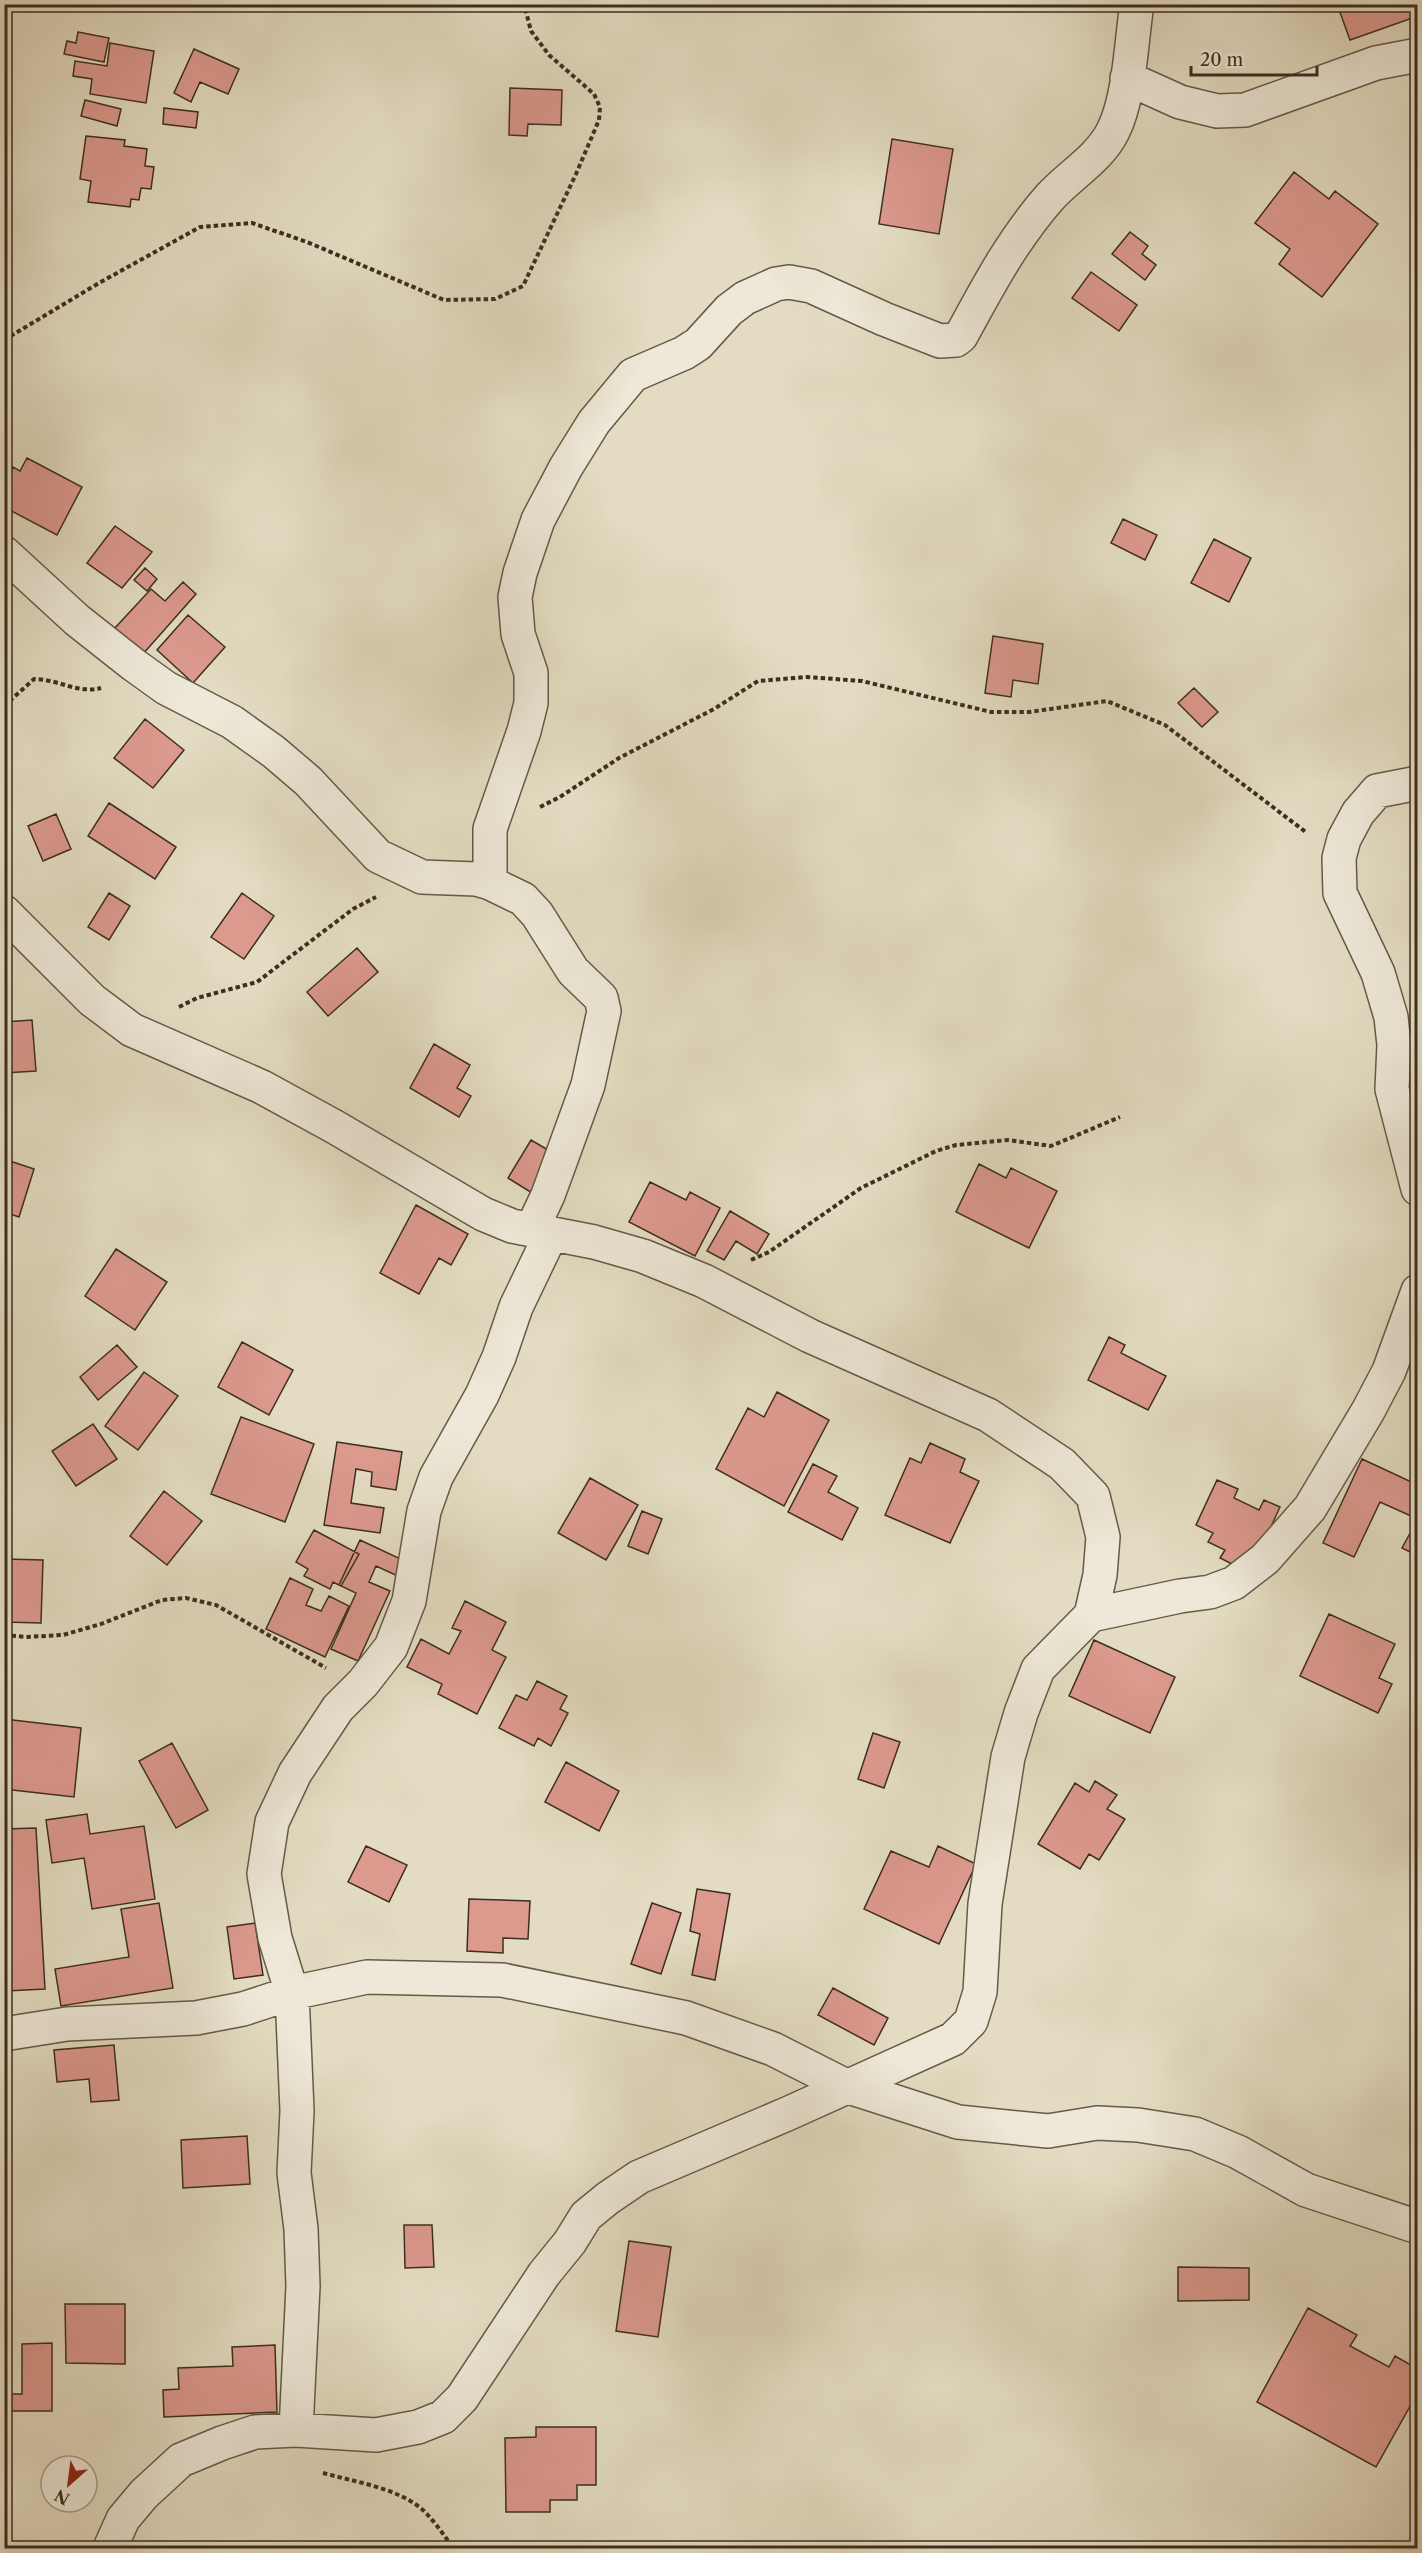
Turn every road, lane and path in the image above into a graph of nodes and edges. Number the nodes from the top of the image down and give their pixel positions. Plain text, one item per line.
1 (524, 4) edge
2 (1137, 4) edge
3 (1418, 55) edge
4 (1127, 78) junction
5 (4, 340) edge
6 (4, 553) edge
7 (134, 665) junction
8 (4, 706) edge
9 (1418, 783) edge
10 (490, 829) junction
11 (1339, 858) junction
12 (422, 877) junction
13 (490, 883) junction
14 (4, 912) edge
15 (132, 1030) junction
16 (1120, 1117) dead end
17 (1418, 1189) edge
18 (542, 1232) junction
19 (704, 1281) junction
20 (1418, 1291) edge
21 (1091, 1615) junction
22 (4, 1635) edge
23 (363, 1683) junction
24 (292, 1993) junction
25 (4, 2034) edge
26 (846, 2085) junction
27 (1418, 2227) edge
28 (296, 2430) junction
29 (314, 2470) dead end
30 (110, 2548) edge
31 (453, 2548) edge

1 - 5 path
2 - 4 street
3 - 4 street
4 - 10 street
6 - 7 street
7 - 8 path
7 - 12 street
9 - 11 street
10 - 11 path
10 - 13 street
11 - 17 street
12 - 13 street
12 - 15 path
13 - 18 street
14 - 15 street
15 - 18 street
16 - 19 path
18 - 19 street
18 - 23 street
19 - 21 street
20 - 21 street
21 - 26 street
22 - 23 path
23 - 24 street
24 - 25 street
24 - 26 street
24 - 28 street
26 - 27 street
26 - 28 street
28 - 30 street
29 - 31 path

